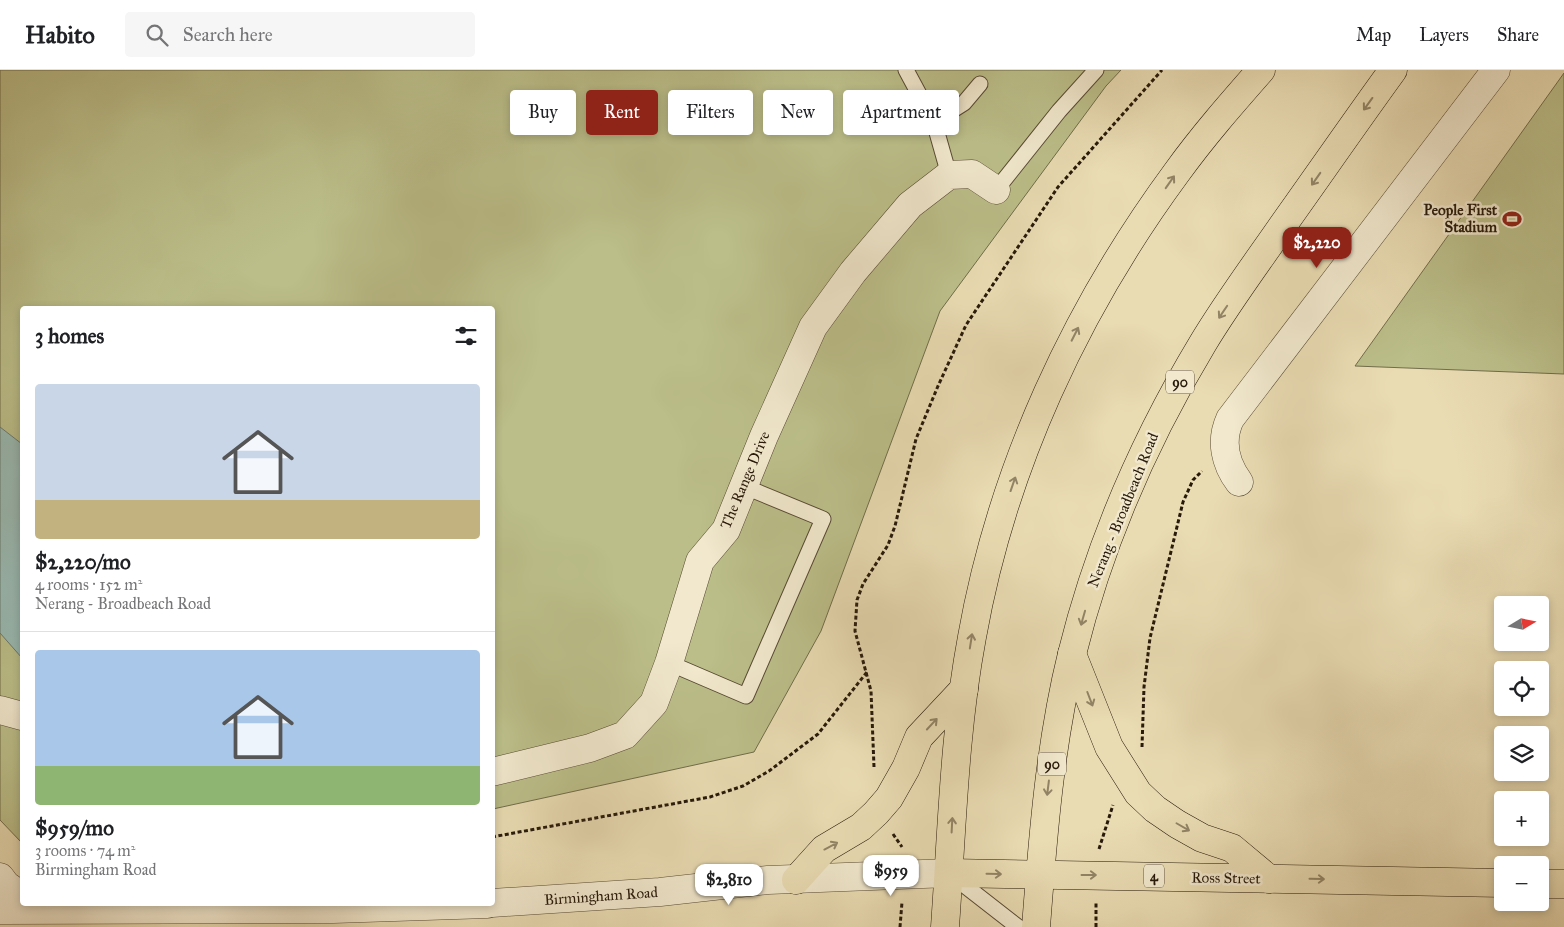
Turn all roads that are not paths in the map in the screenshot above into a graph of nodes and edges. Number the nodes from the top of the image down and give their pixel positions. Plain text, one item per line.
1 (906, 70) edge
2 (1096, 70) edge
3 (1261, 70) edge
4 (1393, 70) edge
5 (1496, 70) edge
6 (980, 84) dead end
7 (917, 90) edge
8 (959, 107) edge
9 (938, 135) edge
10 (949, 175) junction
11 (996, 190) joint
12 (1239, 482) dead end
13 (743, 486) junction
14 (1072, 654) junction
15 (669, 663) junction
16 (964, 689) junction
17 (0, 710) edge
18 (20, 715) edge
19 (495, 771) edge
20 (949, 873) junction
21 (1040, 875) junction
22 (0, 877) edge
23 (1269, 878) junction
24 (796, 880) junction
25 (1494, 883) edge
26 (1549, 884) edge
27 (1564, 884) edge
28 (20, 895) edge
29 (495, 903) edge
30 (425, 906) edge
31 (40, 907) edge
32 (0, 910) edge
33 (945, 927) edge
34 (1018, 927) edge
35 (1036, 927) edge

1 - 7 lane
2 - 11 lane
16 -> 3 main road
4 -> 14 main road, Nerang - Broadbeach Road / 90
5 - 12 street
6 - 8 lane
9 - 10 lane
10 - 11 street
10 - 13 street, The Range Drive
13 - 15 street, The Range Drive
13 - 15 lane
14 -> 21 main road, Nerang - Broadbeach Road / 90
14 -> 23 main road
15 - 19 street, The Range Drive
20 -> 16 main road
24 -> 16 main road
17 - 18 street
20 -> 21 main road, Ross Street / 4
20 - 24 street, Birmingham Road
20 - 33 main road
20 - 34 lane
21 -> 23 main road, Ross Street / 4
21 - 35 main road, Nerang - Broadbeach Road / 90
22 - 28 street
23 -> 25 main road, Ross Street / 4
24 - 29 street, Birmingham Road
26 - 27 main road
30 - 31 street
31 - 32 street

